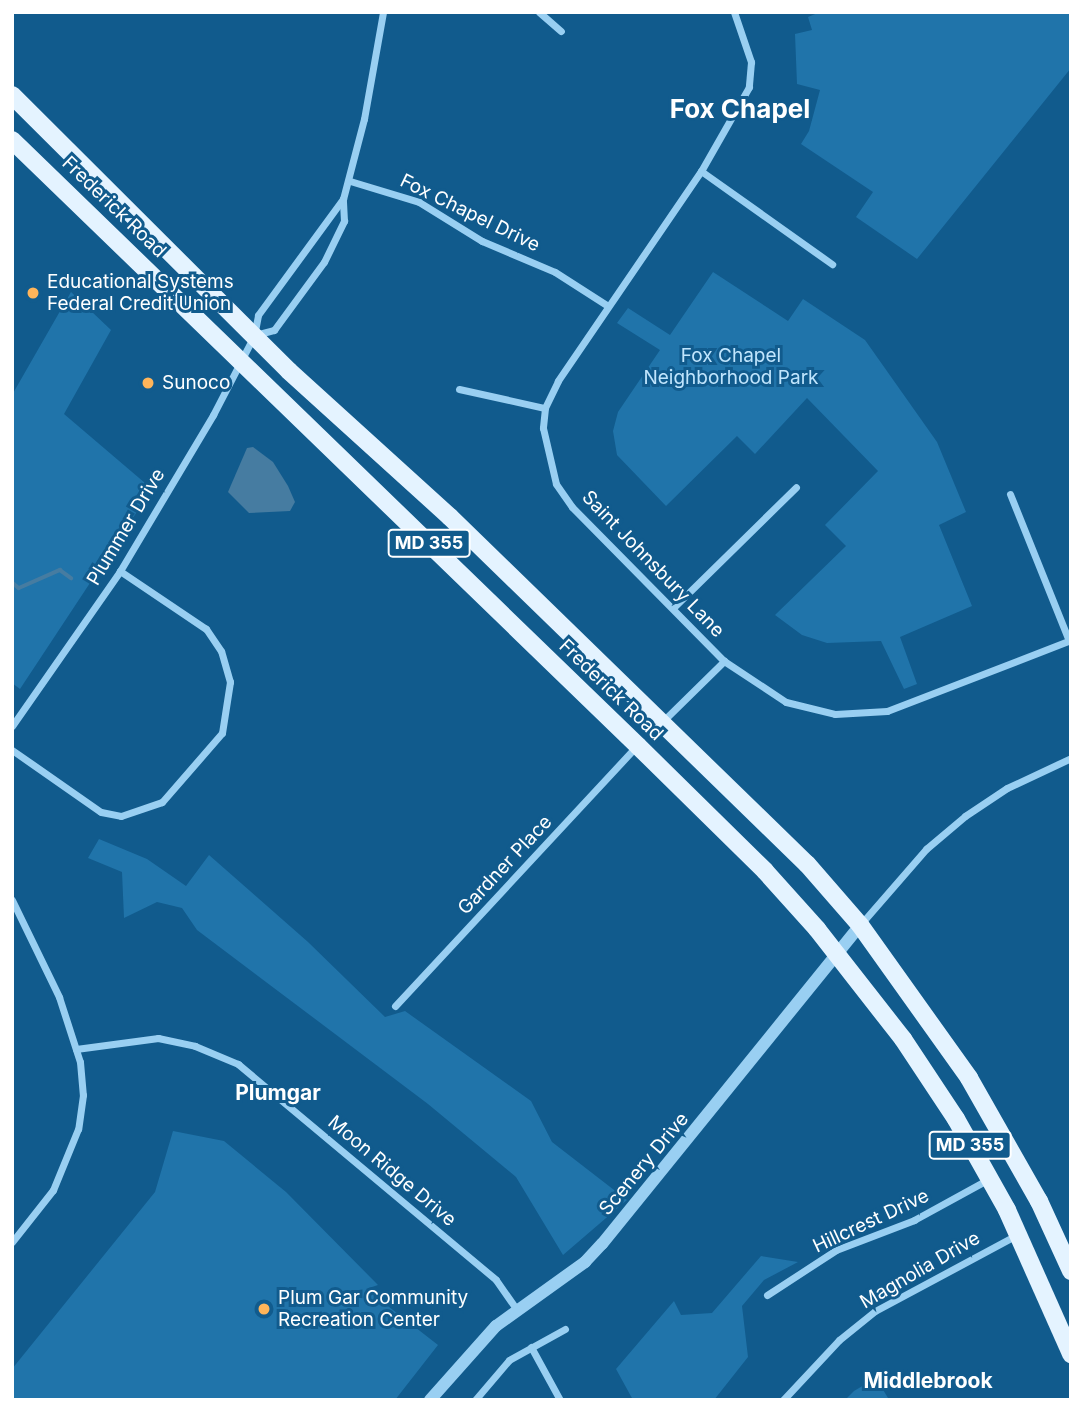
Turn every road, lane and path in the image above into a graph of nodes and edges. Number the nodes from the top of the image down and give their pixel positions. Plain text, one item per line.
1 (383, 12) edge
2 (539, 12) edge
3 (734, 12) edge
4 (561, 30) dead end
5 (12, 95) edge
6 (12, 140) edge
7 (701, 171) junction
8 (350, 181) junction
9 (343, 199) junction
10 (832, 264) dead end
11 (608, 306) junction
12 (254, 336) junction
13 (243, 360) junction
14 (459, 389) dead end
15 (545, 408) junction
16 (796, 487) dead end
17 (1010, 494) dead end
18 (120, 571) junction
19 (674, 607) junction
20 (1070, 641) edge
21 (724, 661) junction
22 (662, 722) junction
23 (12, 726) edge
24 (638, 746) junction
25 (12, 750) edge
26 (1071, 758) edge
27 (12, 900) edge
28 (860, 925) junction
29 (837, 954) junction
30 (395, 1006) dead end
31 (76, 1049) junction
32 (989, 1178) junction
33 (1019, 1234) junction
34 (14, 1238) edge
35 (1071, 1271) edge
36 (767, 1294) dead end
37 (517, 1310) junction
38 (565, 1329) dead end
39 (531, 1347) junction
40 (1071, 1354) edge
41 (430, 1400) edge
42 (475, 1400) edge
43 (560, 1400) edge
44 (783, 1400) edge

1 - 8 street, Plummer Drive
2 - 4 street
3 - 7 street
5 - 12 main road, Frederick Road / MD 355
6 - 13 main road, Frederick Road / MD 355
7 - 10 street
7 - 11 street
8 - 9 street, Plummer Drive
8 - 11 street, Fox Chapel Drive
9 - 12 street, Plummer Drive
9 - 12 street, Plummer Drive
11 - 15 street
12 - 13 street, Plummer Drive
12 - 22 main road, Frederick Road / MD 355
13 - 18 street, Plummer Drive
13 - 24 main road, Frederick Road / MD 355
14 - 15 street
15 - 19 street, Saint Johnsbury Lane
16 - 19 street
17 - 20 street
18 - 23 street, Plummer Drive
18 - 25 street
19 - 21 street, Saint Johnsbury Lane
20 - 21 street, Saint Johnsbury Lane
21 - 22 street
22 - 28 main road, Frederick Road / MD 355
24 - 29 main road, Frederick Road / MD 355
24 - 30 street, Gardner Place
26 - 28 street
27 - 31 street
28 - 29 street, Scenery Drive
28 - 35 main road, Frederick Road / MD 355
29 - 32 main road, Frederick Road / MD 355
29 - 37 street, Scenery Drive
31 - 34 street
31 - 37 street, Moon Ridge Drive
32 - 33 main road, Frederick Road / MD 355
32 - 36 street, Hillcrest Drive
33 - 40 main road, Frederick Road / MD 355
33 - 44 street, Magnolia Drive
37 - 41 street, Scenery Drive
38 - 39 street
39 - 42 street
39 - 43 street

